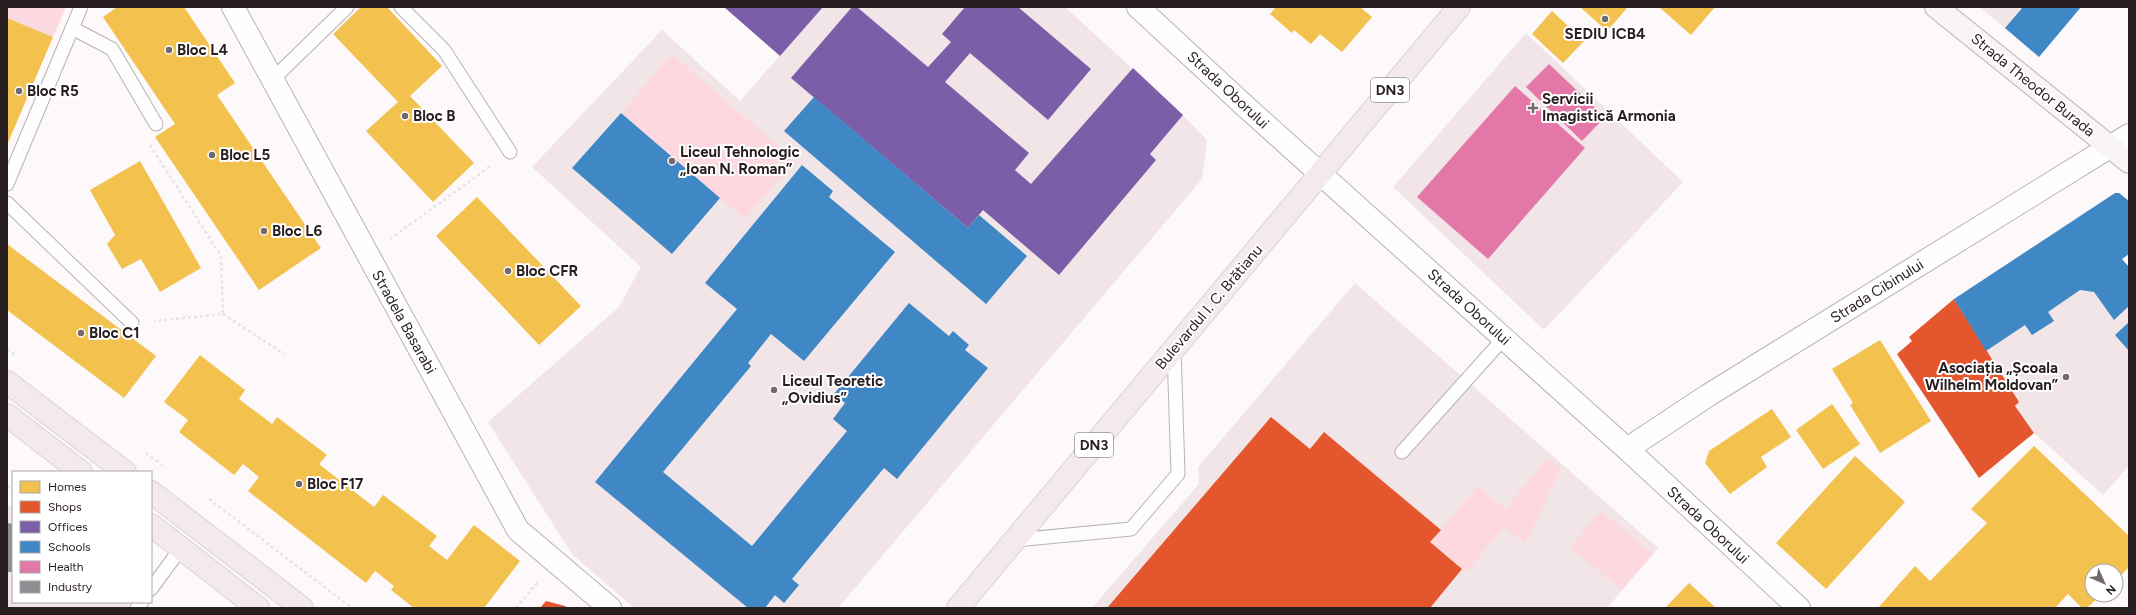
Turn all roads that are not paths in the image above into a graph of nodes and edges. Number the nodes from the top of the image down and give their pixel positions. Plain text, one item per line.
1 (81, 7) edge
2 (234, 7) edge
3 (347, 7) edge
4 (401, 7) edge
5 (1138, 7) edge
6 (1459, 7) edge
7 (1936, 7) edge
8 (70, 33) junction
9 (273, 79) junction
10 (156, 124) road end
11 (2129, 135) edge
12 (2110, 147) junction
13 (510, 152) road end
14 (2129, 162) edge
15 (1320, 173) junction
16 (7, 184) edge
17 (7, 203) edge
18 (132, 323) road end
19 (1504, 338) junction
20 (1174, 350) junction
21 (7, 382) edge
22 (7, 415) edge
23 (1627, 448) junction
24 (1402, 452) dead end
25 (80, 471) edge
26 (124, 471) edge
27 (152, 493) edge
28 (152, 526) edge
29 (1015, 540) junction
30 (181, 548) junction
31 (152, 588) edge
32 (258, 608) edge
33 (302, 608) edge
34 (610, 608) edge
35 (958, 608) edge
36 (1799, 608) edge

1 - 8 lane
2 - 9 street, Stradela Basarabi
3 - 9 lane
4 - 13 lane
5 - 15 street, Strada Oborului
6 - 15 main road, Bulevardul I. C. Brătianu / DN3
7 - 12 street, Strada Theodor Burada
8 - 10 lane
8 - 16 lane
9 - 34 street, Stradela Basarabi
11 - 12 street, Strada Cibinului
12 - 14 street, Strada Theodor Burada
12 - 23 street, Strada Cibinului
15 - 19 street, Strada Oborului
15 - 20 main road, Bulevardul I. C. Brătianu / DN3
17 - 18 lane
19 - 23 street, Strada Oborului
19 - 24 lane
20 - 29 main road, Bulevardul I. C. Brătianu / DN3
20 - 29 lane
21 - 26 main road
22 - 25 main road
23 - 36 street, Strada Oborului
27 - 33 main road
28 - 30 main road
29 - 35 main road, Bulevardul I. C. Brătianu / DN3
30 - 31 lane
30 - 32 main road

